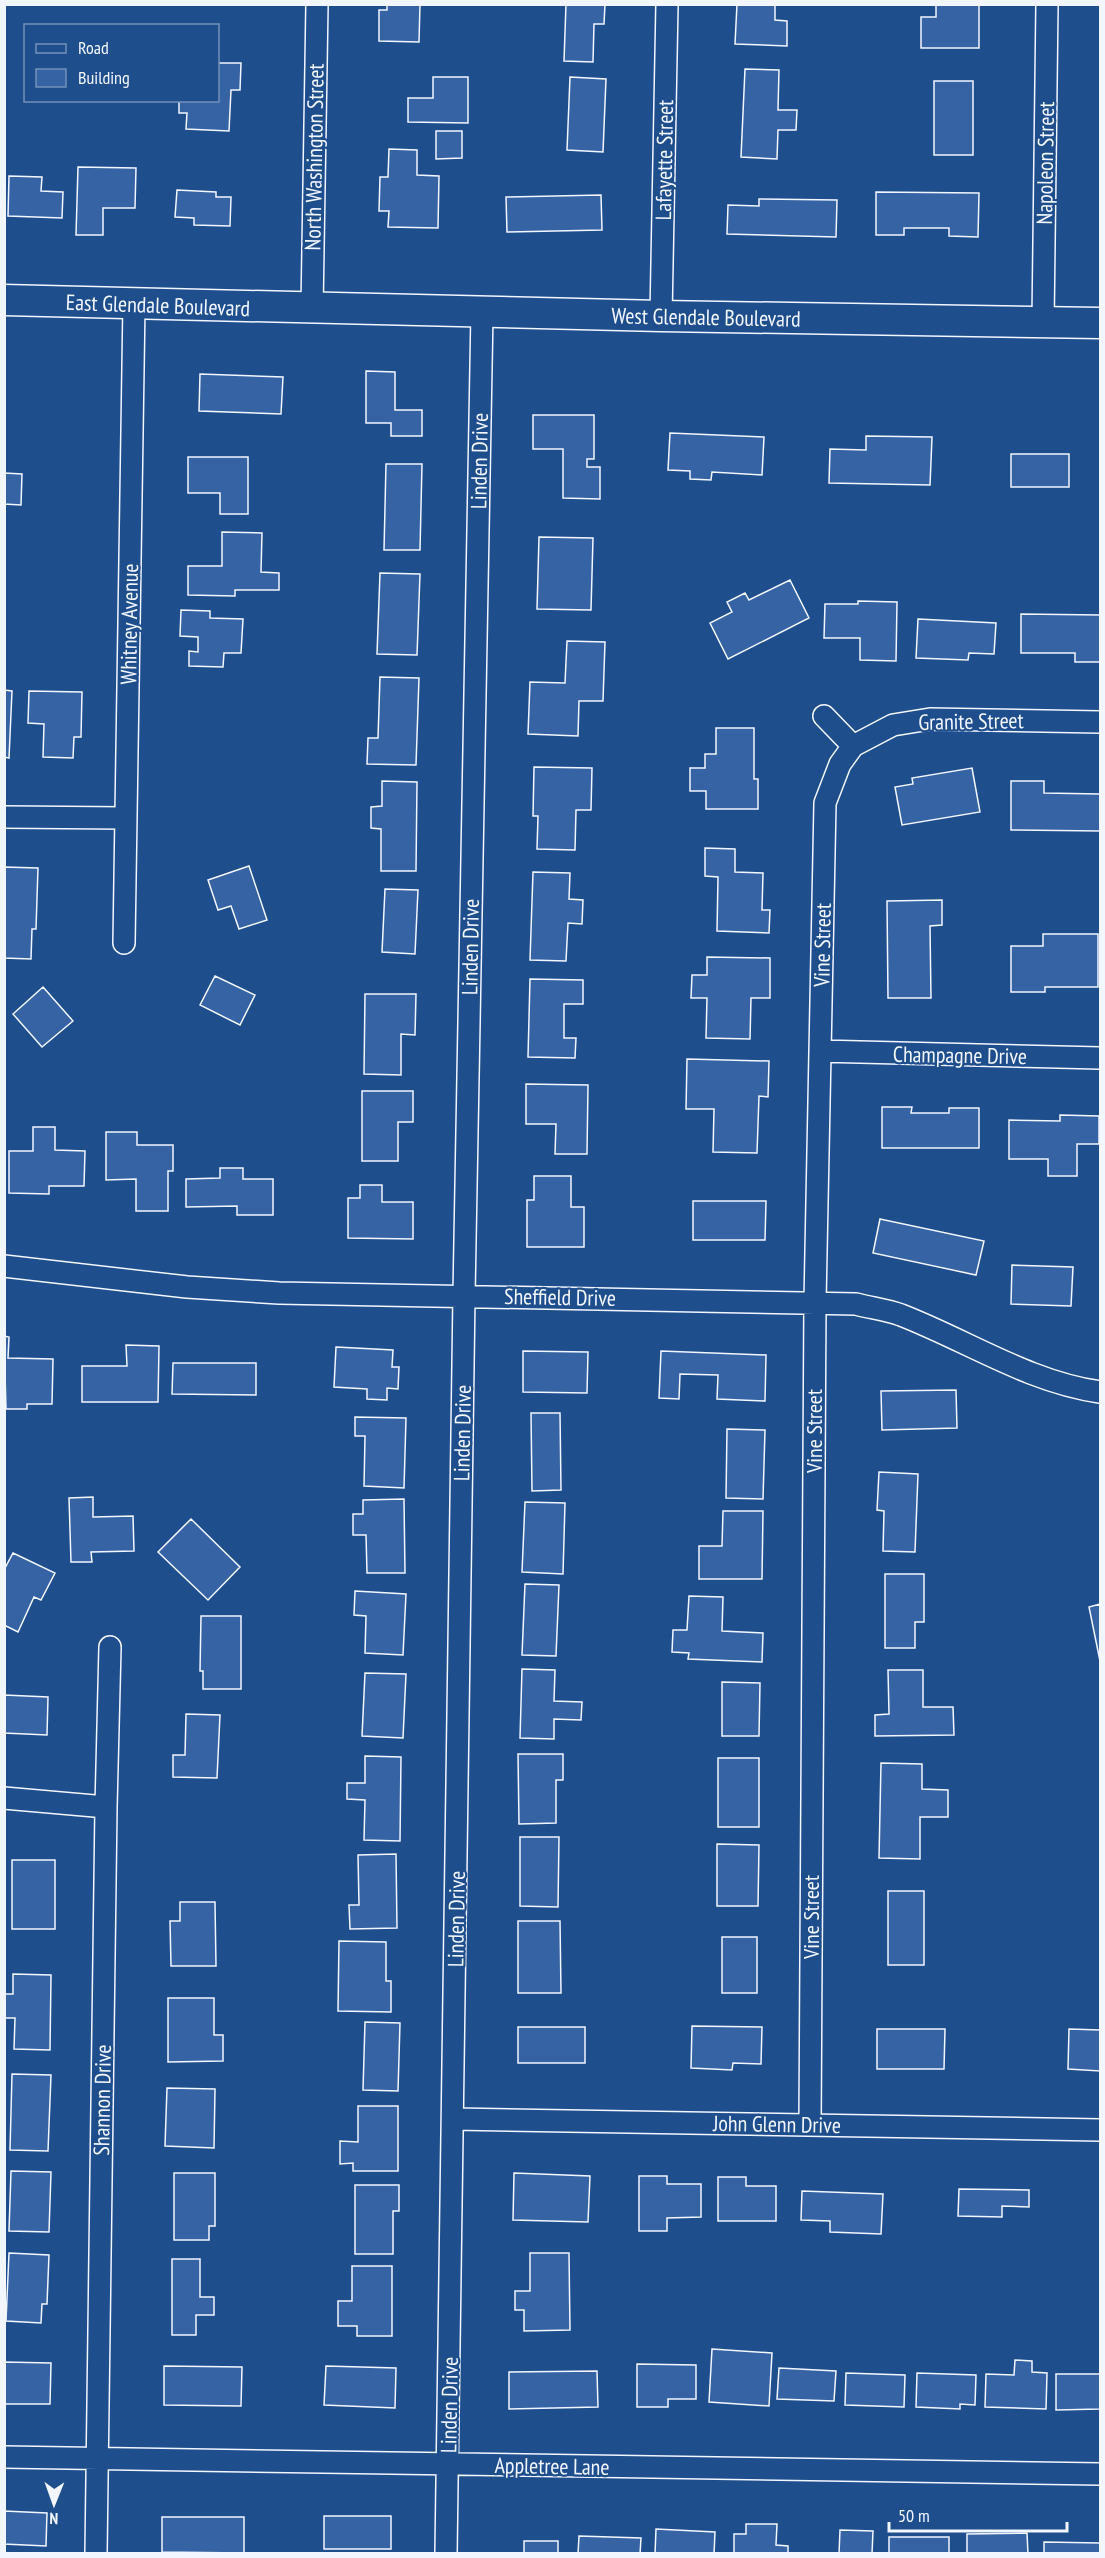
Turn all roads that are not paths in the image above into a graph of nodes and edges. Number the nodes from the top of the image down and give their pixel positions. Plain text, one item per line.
1 (317, 4) edge
2 (667, 4) edge
3 (1047, 4) edge
4 (4, 300) edge
5 (134, 304) junction
6 (312, 309) junction
7 (482, 312) junction
8 (661, 316) junction
9 (1043, 322) junction
10 (1101, 323) edge
11 (824, 716) dead end
12 (1101, 722) edge
13 (853, 746) junction
14 (4, 818) edge
15 (126, 818) junction
16 (124, 943) dead end
17 (820, 1052) junction
18 (1101, 1058) edge
19 (4, 1266) edge
20 (464, 1295) junction
21 (815, 1302) junction
22 (1101, 1392) edge
23 (110, 1647) dead end
24 (4, 1798) edge
25 (106, 1807) junction
26 (454, 2119) junction
27 (810, 2124) junction
28 (1101, 2130) edge
29 (4, 2457) edge
30 (98, 2458) junction
31 (448, 2464) junction
32 (1101, 2474) edge
33 (96, 2553) edge
34 (446, 2553) edge

1 - 6 street, North Washington Street
2 - 8 street, Lafayette Street
3 - 9 street, Napoleon Street
4 - 5 street, East Glendale Boulevard
5 - 6 street, East Glendale Boulevard
5 - 15 street, Whitney Avenue
6 - 7 street, West Glendale Boulevard
7 - 8 street, West Glendale Boulevard
7 - 20 street, Linden Drive
8 - 9 street, West Glendale Boulevard
9 - 10 street, West Glendale Boulevard
11 - 13 street
12 - 13 street, Granite Street
13 - 17 street, Vine Street
14 - 15 street
15 - 16 street, Whitney Avenue
17 - 18 street, Champagne Drive
17 - 21 street, Vine Street
19 - 20 street, Sheffield Drive
20 - 21 street, Sheffield Drive
20 - 26 street, Linden Drive
21 - 22 street, Sheffield Drive
21 - 27 street, Vine Street
23 - 25 street, Shannon Drive
24 - 25 street
25 - 30 street, Shannon Drive
26 - 27 street, John Glenn Drive
26 - 31 street, Linden Drive
27 - 28 street, John Glenn Drive
29 - 30 street, Appletree Lane
30 - 31 street, Appletree Lane
30 - 33 street, Shannon Drive
31 - 32 street, Appletree Lane
31 - 34 street, Linden Drive

